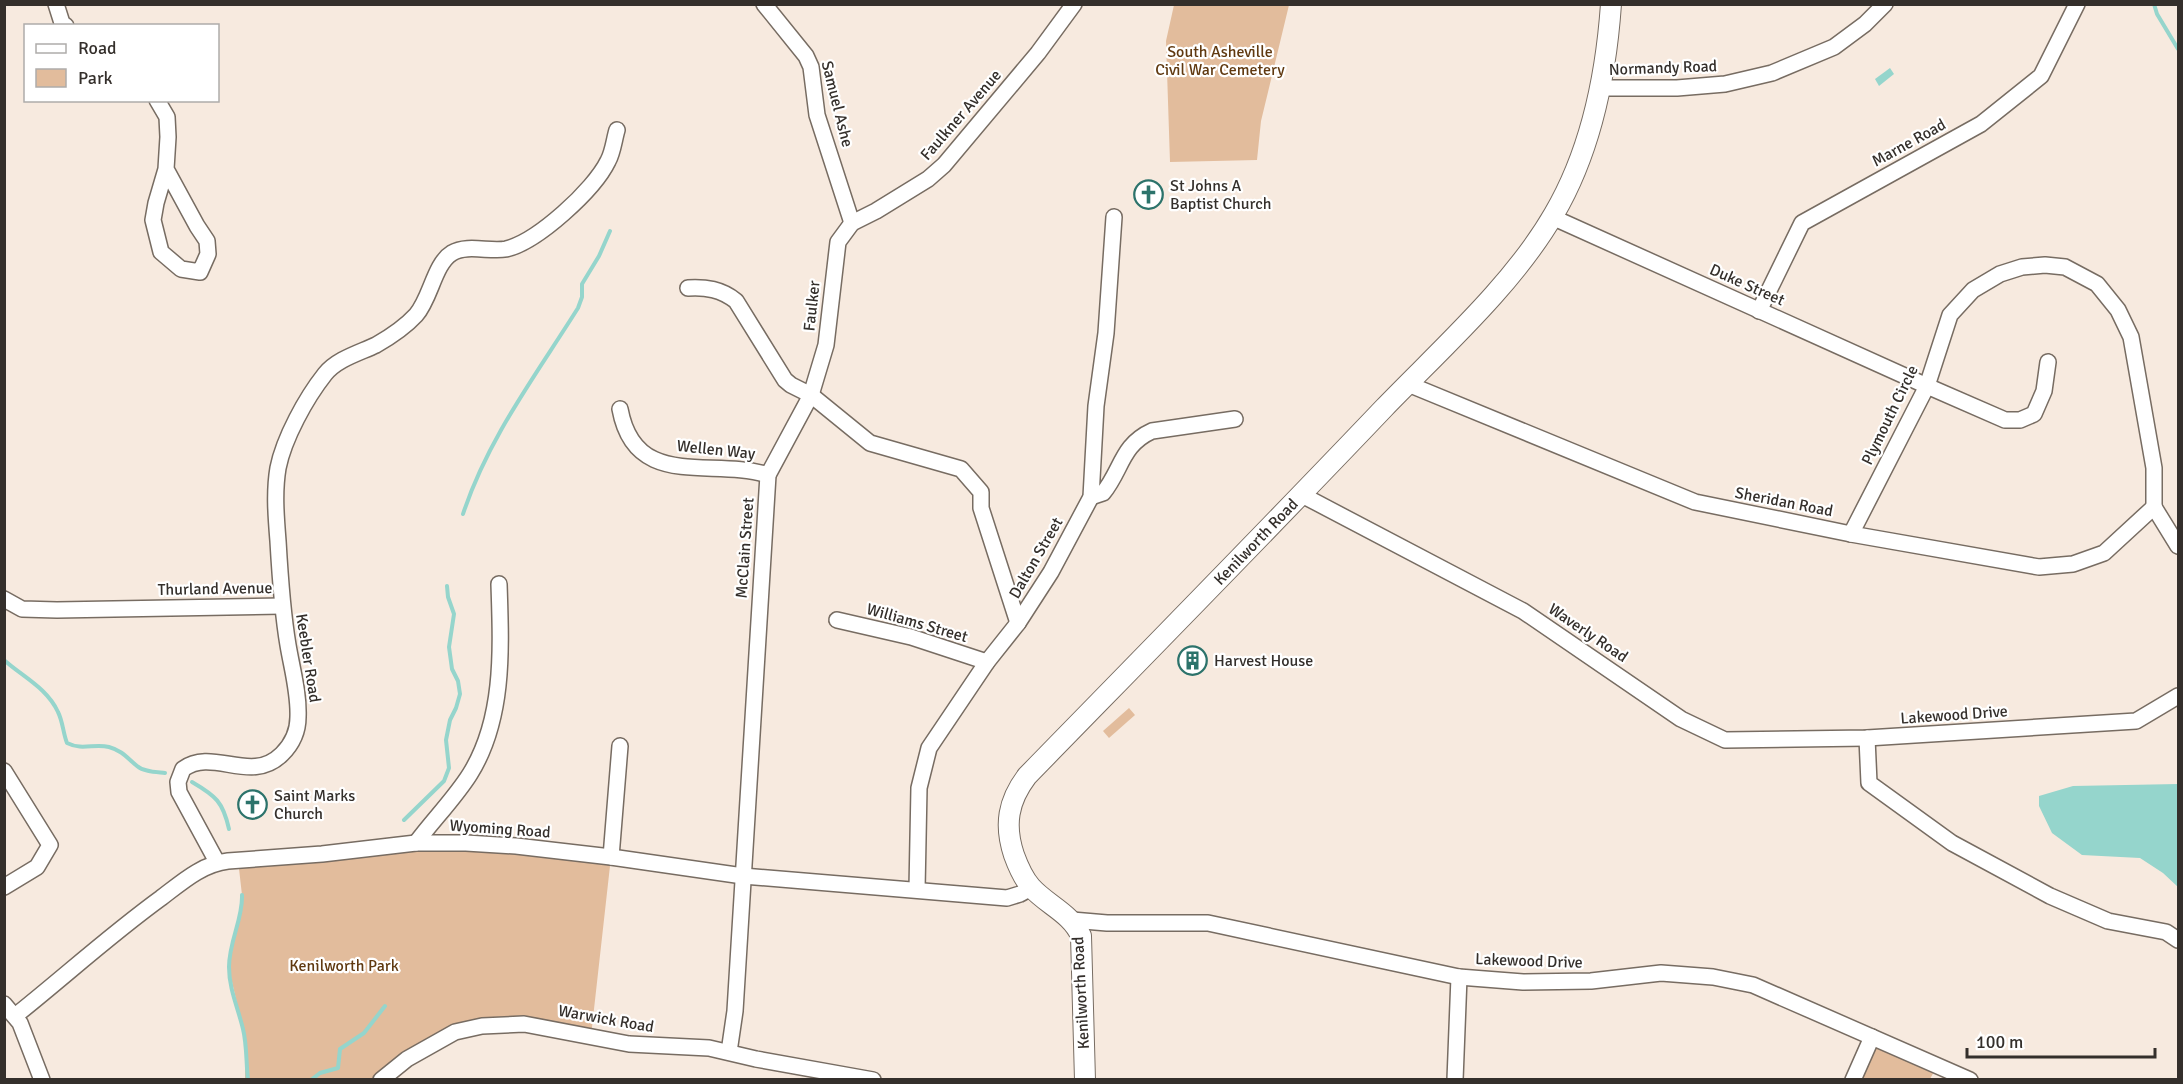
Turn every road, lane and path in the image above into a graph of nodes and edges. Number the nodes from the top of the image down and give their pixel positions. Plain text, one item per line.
1 (56, 4) edge
2 (764, 4) edge
3 (1074, 4) edge
4 (1611, 4) edge
5 (1885, 4) edge
6 (2077, 4) edge
7 (63, 24) edge
8 (1601, 88) junction
9 (158, 102) edge
10 (617, 130) dead end
11 (166, 169) junction
12 (1114, 217) dead end
13 (1552, 217) junction
14 (852, 223) junction
15 (688, 288) dead end
16 (1760, 311) junction
17 (2049, 362) dead end
18 (1408, 384) junction
19 (1926, 386) junction
20 (811, 395) junction
21 (620, 409) dead end
22 (1235, 419) dead end
23 (768, 475) junction
24 (1302, 495) junction
25 (1091, 497) junction
26 (2154, 507) junction
27 (1851, 534) junction
28 (2178, 546) edge
29 (499, 584) dead end
30 (4, 599) edge
31 (282, 606) junction
32 (837, 620) dead end
33 (1018, 624) junction
34 (987, 662) junction
35 (2178, 696) edge
36 (1867, 738) junction
37 (620, 746) dead end
38 (4, 771) edge
39 (416, 843) junction
40 (610, 857) junction
41 (217, 862) junction
42 (743, 876) junction
43 (4, 886) edge
44 (1032, 888) junction
45 (916, 889) junction
46 (1072, 920) junction
47 (2178, 940) edge
48 (1459, 977) junction
49 (10, 1010) edge
50 (1872, 1037) junction
51 (729, 1052) junction
52 (42, 1080) edge
53 (381, 1080) edge
54 (873, 1080) edge
55 (1084, 1080) edge
56 (1455, 1080) edge
57 (1853, 1080) edge
58 (1970, 1080) edge

1 - 7 street
2 - 14 street, Samuel Ashe
3 - 14 street, Faulkner Avenue
4 - 8 street, Kenilworth Road
5 - 8 street, Normandy Road
6 - 16 street, Marne Road
8 - 13 street, Kenilworth Road
9 - 11 street
10 - 31 street, Thurland Avenue
11 - 11 street
12 - 25 street, Dalton Street
13 - 16 street, Duke Street
13 - 18 street, Kenilworth Road
14 - 20 street, Faulker
15 - 20 street
16 - 19 street, Duke Street
17 - 19 street, Duke Street
18 - 24 street, Kenilworth Road
18 - 27 street, Sheridan Road
19 - 26 street, Plymouth Circle
19 - 27 street, Plymouth Circle
20 - 23 street, McClain Street
20 - 33 street
21 - 23 street, Wellen Way
22 - 25 street
23 - 42 street, McClain Street
24 - 36 street, Waverly Road
24 - 44 street, Kenilworth Road
25 - 33 street, Dalton Street
26 - 27 street, Sheridan Road
26 - 28 street
29 - 39 street
30 - 31 street, Thurland Avenue
31 - 41 street, Keebler Road
32 - 34 street, Williams Street
33 - 34 street, Dalton Street
34 - 45 street, Dalton Street
35 - 36 street, Lakewood Drive
36 - 47 street
37 - 40 street
38 - 43 street
39 - 40 street, Wyoming Road
39 - 41 street, Wyoming Road
40 - 42 street, Wyoming Road
41 - 49 street, Wyoming Road
42 - 45 street, Wyoming Road
42 - 51 street, McClain Street
44 - 45 street, Wyoming Road
44 - 46 street, Kenilworth Road
46 - 48 street, Lakewood Drive
46 - 55 street, Kenilworth Road
48 - 50 street, Lakewood Drive
48 - 56 street
49 - 52 street
50 - 57 street
50 - 58 street, Lakewood Drive
51 - 53 street, Warwick Road
51 - 54 street, Warwick Road

